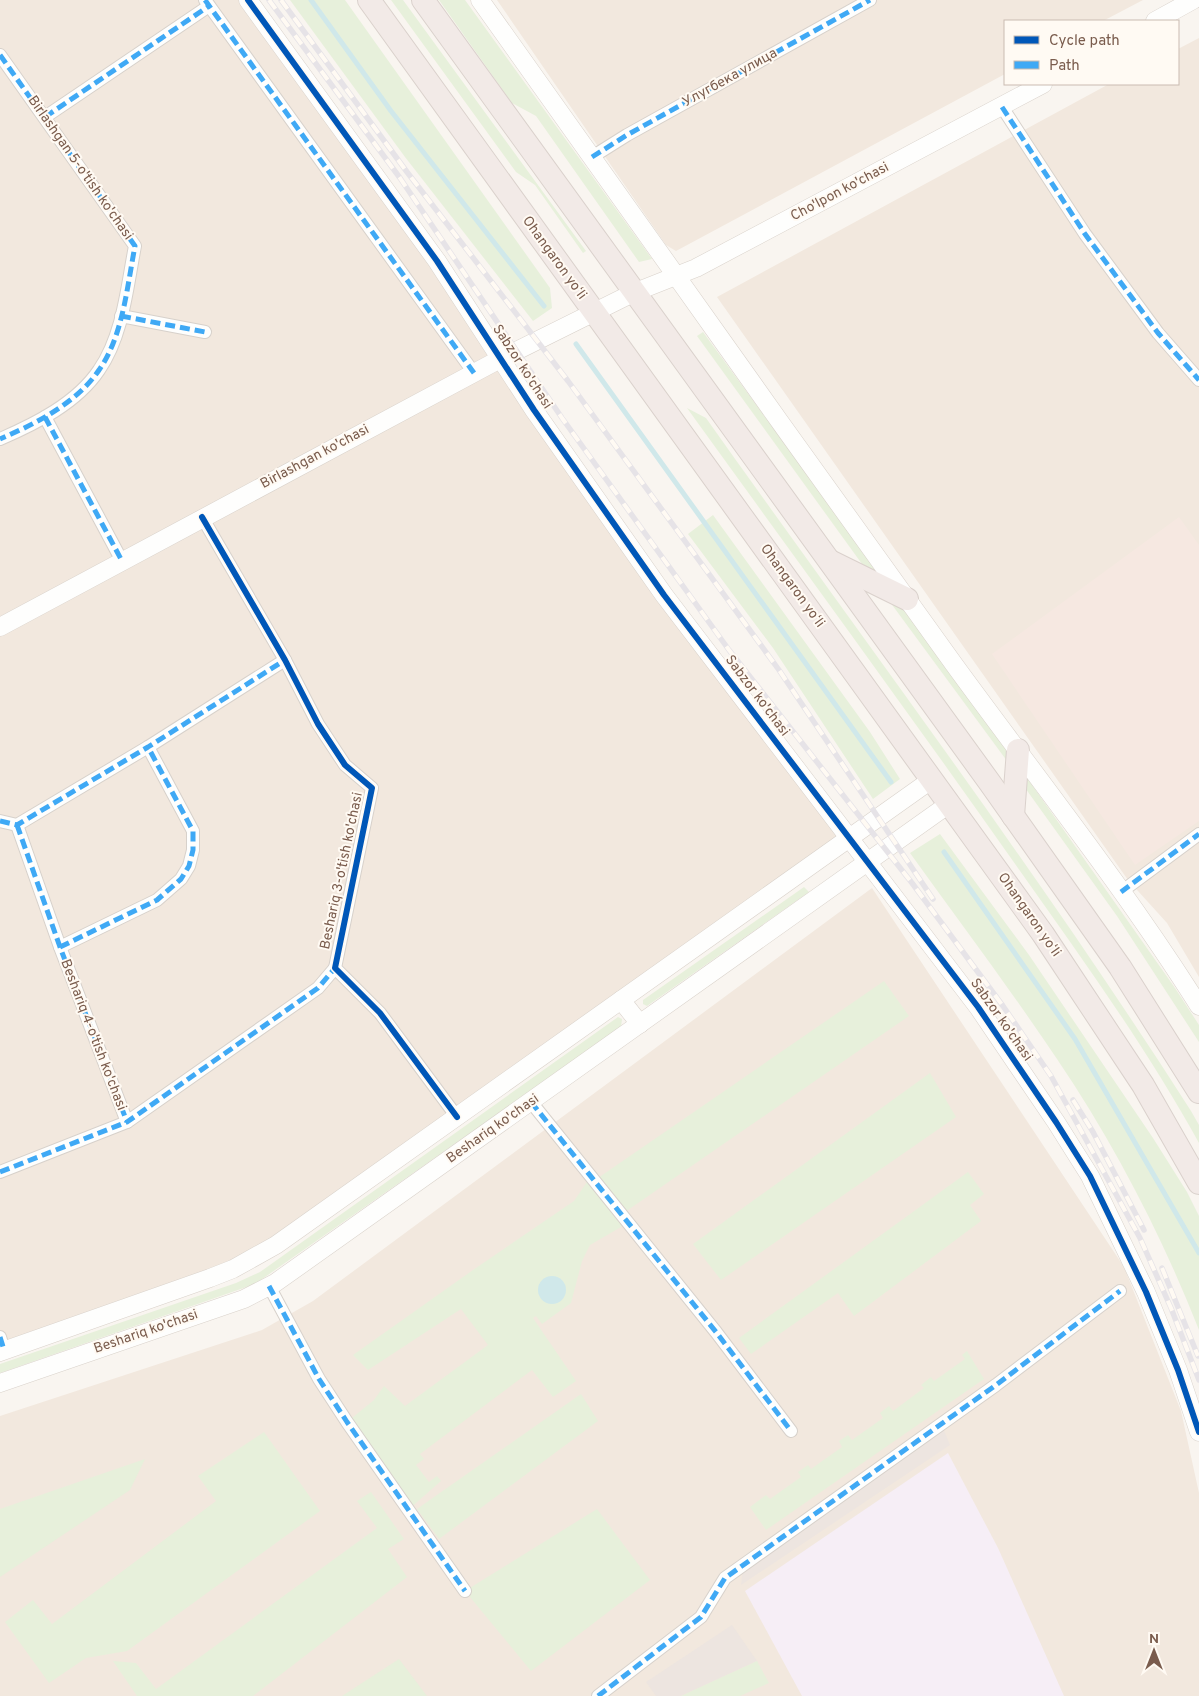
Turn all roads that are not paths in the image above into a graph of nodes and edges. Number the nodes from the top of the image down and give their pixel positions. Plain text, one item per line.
1 (248, 0) edge
2 (369, 0) edge
3 (423, 0) edge
4 (480, 0) edge
5 (870, 0) edge
6 (1193, 0) edge
7 (207, 3) edge
8 (1157, 20) edge
9 (0, 55) edge
10 (1041, 85) edge
11 (1002, 107) junction
12 (45, 117) junction
13 (592, 157) junction
14 (677, 277) junction
15 (633, 293) junction
16 (593, 312) junction
17 (121, 316) junction
18 (204, 332) dead end
19 (502, 358) junction
20 (474, 373) junction
21 (1199, 380) edge
22 (44, 416) junction
23 (0, 439) edge
24 (202, 517) junction
25 (122, 561) junction
26 (829, 561) junction
27 (907, 599) junction
28 (0, 628) edge
29 (285, 660) junction
30 (148, 747) junction
31 (1018, 750) junction
32 (931, 780) junction
33 (949, 804) junction
34 (1013, 816) junction
35 (0, 821) edge
36 (17, 826) junction
37 (1199, 834) edge
38 (849, 839) junction
39 (868, 862) junction
40 (1121, 892) junction
41 (60, 947) junction
42 (335, 968) junction
43 (621, 1000) junction
44 (1199, 1006) edge
45 (640, 1024) junction
46 (1199, 1092) edge
47 (531, 1102) junction
48 (457, 1117) junction
49 (127, 1122) junction
50 (0, 1172) edge
51 (1199, 1183) edge
52 (269, 1286) junction
53 (1120, 1291) dead end
54 (1, 1346) edge
55 (0, 1383) edge
56 (792, 1431) dead end
57 (1199, 1432) edge
58 (465, 1591) dead end
59 (598, 1696) edge

1 - 19 main road, Sabzor ko'chasi
2 - 16 highway, Ohangaron yoʻli
3 - 15 highway
4 - 13 main road
5 - 13 street, Улугбека улица
6 - 8 main road
7 - 12 street
7 - 20 street
9 - 12 street, Birlashgan 5-o'tish ko'chasi
10 - 11 main road, Cho'lpon ko'chasi
11 - 14 main road, Cho'lpon ko'chasi
11 - 21 street
12 - 17 street, Birlashgan 5-o'tish ko'chasi
13 - 14 main road
14 - 15 main road, Cho'lpon ko'chasi
14 - 27 main road
15 - 16 main road, Birlashgan ko'chasi
15 - 26 highway
16 - 19 main road, Birlashgan ko'chasi
16 - 32 highway, Ohangaron yoʻli
17 - 18 street
17 - 22 street, Birlashgan 5-o'tish ko'chasi
19 - 20 main road, Birlashgan ko'chasi
19 - 38 main road, Sabzor ko'chasi
20 - 24 main road, Birlashgan ko'chasi
22 - 23 street, Birlashgan 5-o'tish ko'chasi
22 - 25 street
24 - 25 main road, Birlashgan ko'chasi
24 - 29 street, Beshariq 3-o'tish ko'chasi
25 - 28 main road, Birlashgan ko'chasi
26 - 27 highway
26 - 34 highway
27 - 31 main road
29 - 30 street
29 - 42 street, Beshariq 3-o'tish ko'chasi
30 - 36 street
30 - 41 street, Beshariq 4-o'tish ko'chasi
31 - 34 highway
31 - 40 main road
32 - 33 highway, Ohangaron yoʻli
32 - 38 main road
33 - 39 main road, Beshariq ko'chasi
33 - 51 highway, Ohangaron yoʻli
34 - 46 highway
35 - 36 street
36 - 41 street, Beshariq 4-o'tish ko'chasi
37 - 40 street
38 - 39 main road, Sabzor ko'chasi
38 - 43 main road
39 - 45 main road, Beshariq ko'chasi
39 - 57 main road, Sabzor ko'chasi
40 - 44 main road
41 - 49 street, Beshariq 4-o'tish ko'chasi
42 - 48 street, Beshariq 3-o'tish ko'chasi
42 - 49 street, Beshariq 3-o'tish ko'chasi
43 - 45 main road
43 - 48 main road
45 - 47 main road, Beshariq ko'chasi
47 - 52 main road, Beshariq ko'chasi
47 - 56 street
48 - 54 main road
49 - 50 street, Beshariq 3-o'tish ko'chasi
52 - 55 main road, Beshariq ko'chasi
52 - 58 street
53 - 59 street

